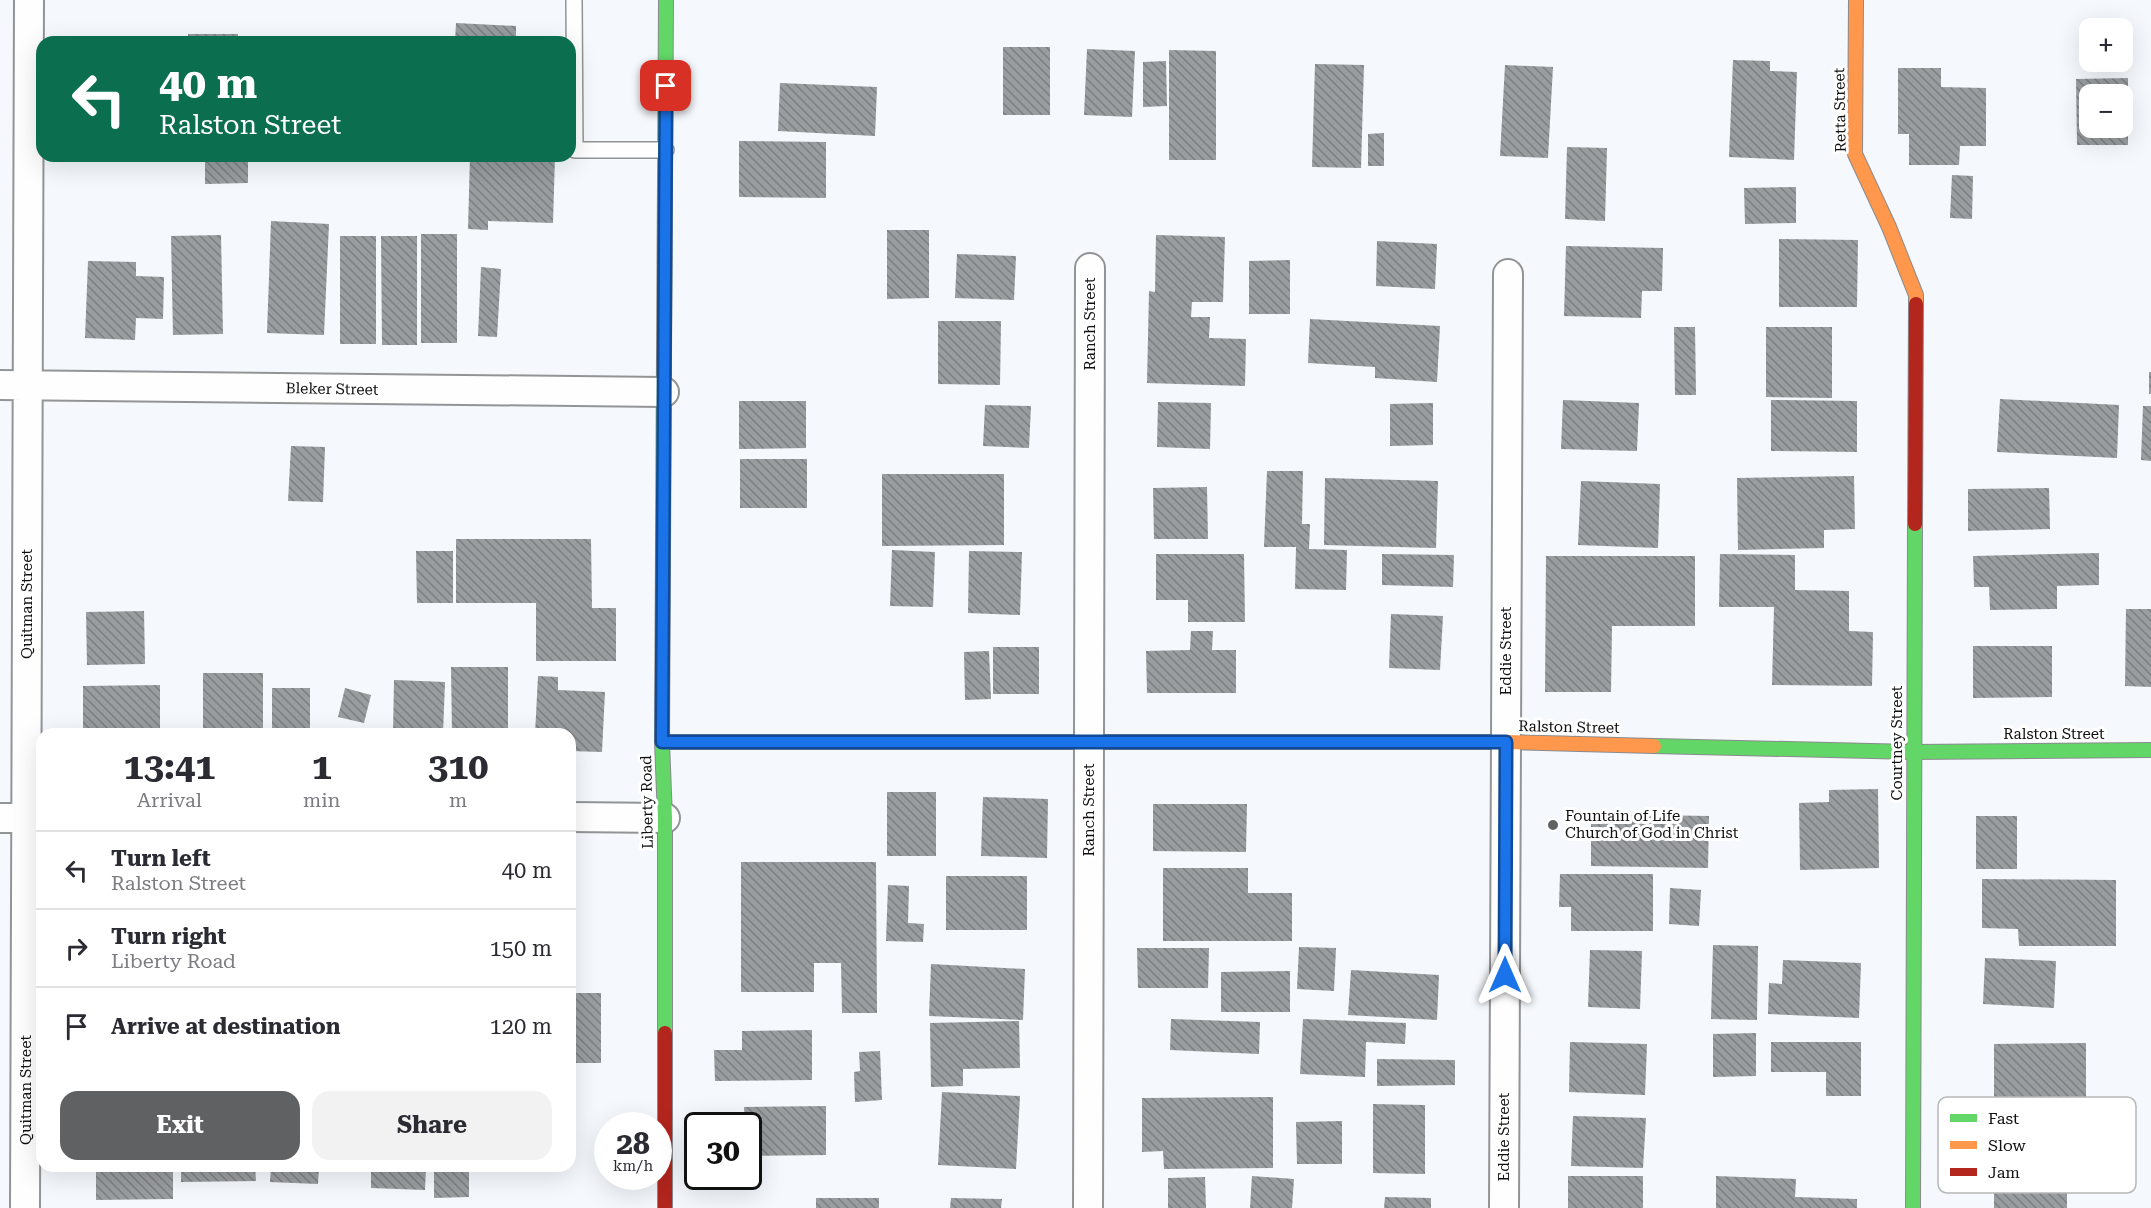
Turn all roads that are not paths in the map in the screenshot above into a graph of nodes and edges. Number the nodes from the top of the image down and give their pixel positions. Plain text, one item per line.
1 (29, 0) edge
2 (574, 0) edge
3 (666, 0) edge
4 (1856, 0) edge
5 (574, 36) edge
6 (576, 150) edge
7 (666, 150) junction
8 (1090, 268) dead end
9 (1508, 274) dead end
10 (1910, 280) joint
11 (13, 385) edge
12 (664, 392) junction
13 (662, 742) junction
14 (1089, 742) junction
15 (1506, 742) junction
16 (2151, 750) edge
17 (1913, 752) junction
18 (23, 818) edge
19 (576, 818) edge
20 (665, 818) junction
21 (25, 1208) edge
22 (665, 1208) edge
23 (1088, 1208) edge
24 (1503, 1208) edge
25 (1913, 1208) edge

1 - 11 street, Quitman Street
2 - 5 lane
3 - 7 street, Liberty Road
4 - 10 street, Retta Street
6 - 7 lane
7 - 12 street, Liberty Road
8 - 14 street, Ranch Street
9 - 15 street, Eddie Street
10 - 17 street, Courtney Street
11 - 12 street, Bleker Street
11 - 18 street, Quitman Street
12 - 13 street, Liberty Road
13 - 14 street, Ralston Street
13 - 20 street, Liberty Road
14 - 15 street, Ralston Street
14 - 23 street, Ranch Street
15 - 17 street, Ralston Street
15 - 24 street, Eddie Street
16 - 17 street, Ralston Street
17 - 25 street, Courtney Street
18 - 21 street, Quitman Street
19 - 20 street
20 - 22 street, Liberty Road

